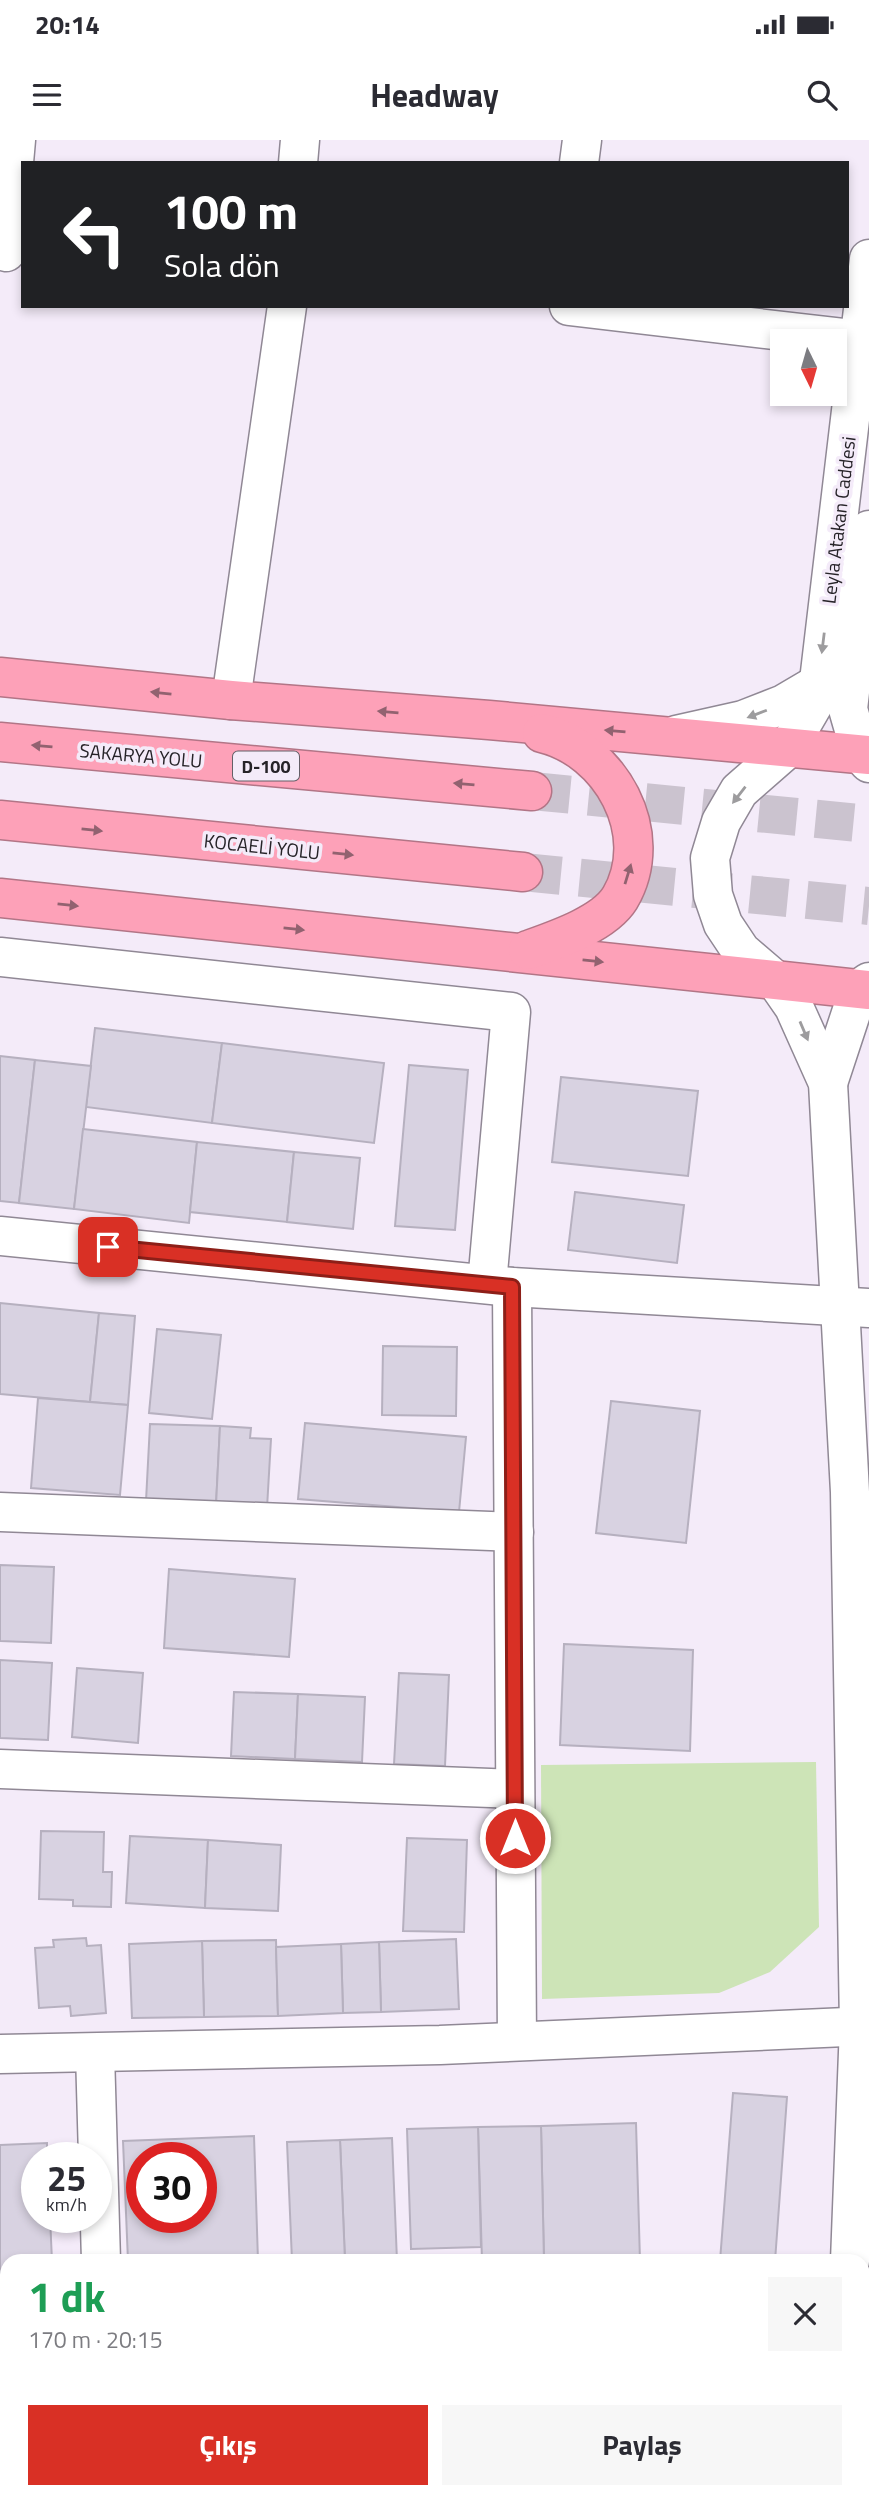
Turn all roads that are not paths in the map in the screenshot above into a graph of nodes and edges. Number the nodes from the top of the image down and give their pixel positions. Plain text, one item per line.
1 (16, 140) edge
2 (300, 140) edge
3 (582, 140) edge
4 (298, 161) edge
5 (579, 161) edge
6 (10, 252) edge
7 (869, 259) edge
8 (287, 308) edge
9 (586, 308) edge
10 (864, 340) edge
11 (869, 530) edge
12 (0, 677) edge
13 (841, 696) edge
14 (231, 700) junction
15 (489, 720) junction
16 (670, 736) junction
17 (0, 742) edge
18 (788, 748) junction
19 (866, 757) edge
20 (532, 791) tunnel mouth
21 (0, 820) edge
22 (523, 872) tunnel mouth
23 (0, 898) edge
24 (519, 953) junction
25 (0, 957) edge
26 (776, 981) junction
27 (866, 987) edge
28 (828, 1083) junction
29 (0, 1236) edge
30 (500, 1285) junction
31 (855, 1307) edge
32 (0, 1512) edge
33 (514, 1532) junction
34 (0, 1769) edge
35 (514, 1789) junction
36 (864, 2026) edge
37 (517, 2041) junction
38 (95, 2053) junction
39 (0, 2054) edge
40 (101, 2254) edge
41 (850, 2254) edge

1 - 6 street
2 - 4 street
3 - 5 street
7 - 10 street, Leyla Atakan Caddesi
8 - 14 street
9 - 10 street
10 -> 13 street, Leyla Atakan Caddesi
11 - 13 street, Leyla Atakan Caddesi
14 -> 12 highway
13 -> 16 street
13 - 18 street
13 - 19 street
15 -> 14 highway
16 -> 15 highway
24 -> 15 highway
16 - 18 highway
20 -> 17 highway, SAKARYA YOLU / D-100
18 - 19 highway
18 -> 26 street
21 -> 22 highway, KOCAELİ YOLU
23 -> 24 highway
24 -> 26 highway
25 - 30 street
26 - 27 highway
26 -> 28 street
27 - 28 street
28 - 31 street
29 - 30 street
30 - 31 street
30 - 33 street
31 - 36 street
32 - 33 street
33 - 35 street
34 - 35 street
35 - 37 street
36 - 37 street
36 - 41 street
37 - 38 street
38 - 39 street
38 - 40 street

